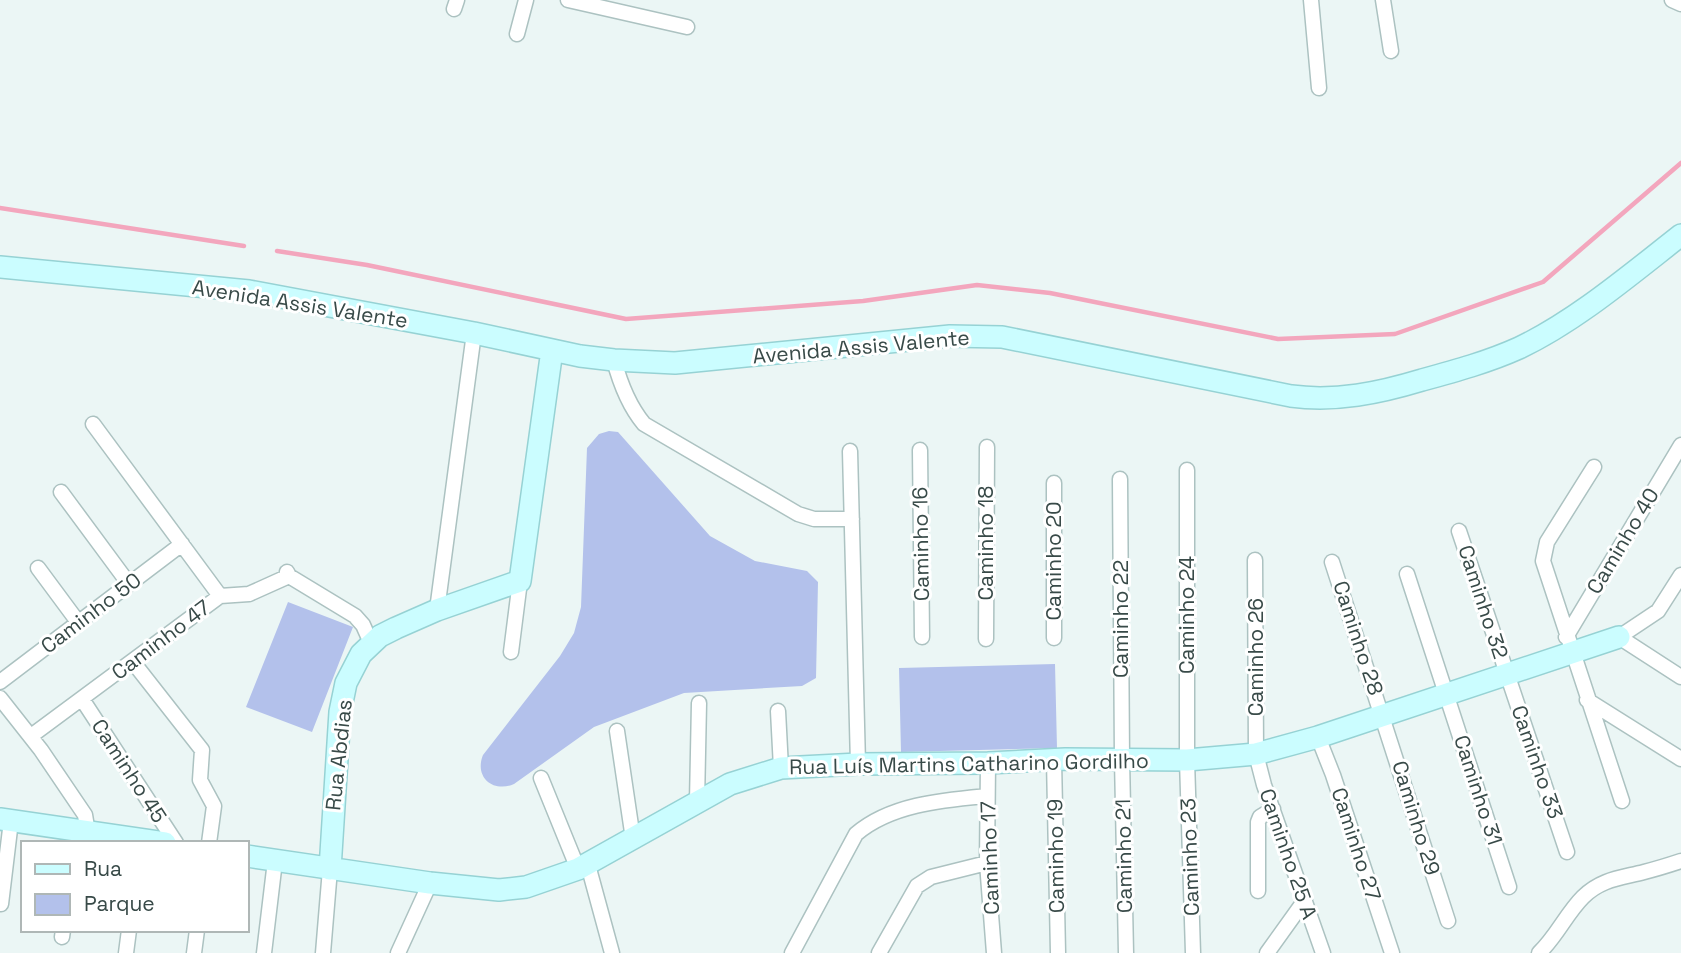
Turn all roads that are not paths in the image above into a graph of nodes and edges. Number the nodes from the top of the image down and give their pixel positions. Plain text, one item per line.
1 (526, 0) edge
2 (568, 0) edge
3 (1311, 0) edge
4 (1383, 0) edge
5 (1672, 0) edge
6 (1681, 4) edge
7 (687, 27) dead end
8 (517, 34) dead end
9 (1391, 51) dead end
10 (1319, 88) dead end
11 (1681, 235) edge
12 (0, 267) edge
13 (474, 333) junction
14 (552, 350) junction
15 (614, 360) junction
16 (93, 424) dead end
17 (1681, 445) edge
18 (987, 447) dead end
19 (920, 450) dead end
20 (850, 451) dead end
21 (1594, 467) dead end
22 (1187, 470) dead end
23 (1120, 479) dead end
24 (1054, 483) dead end
25 (61, 492) dead end
26 (852, 519) junction
27 (1460, 531) dead end
28 (182, 544) junction
29 (1255, 560) dead end
30 (1332, 562) dead end
31 (38, 568) dead end
32 (1407, 574) dead end
33 (1681, 575) edge
34 (520, 581) junction
35 (129, 584) junction
36 (220, 596) junction
37 (1675, 597) edge
38 (437, 610) junction
39 (78, 622) junction
40 (922, 637) dead end
41 (1619, 637) junction
42 (1054, 638) dead end
43 (986, 639) dead end
44 (371, 643) junction
45 (1569, 644) junction
46 (511, 652) dead end
47 (133, 662) junction
48 (1506, 673) junction
49 (1681, 677) edge
50 (0, 682) edge
51 (1446, 693) junction
52 (0, 698) edge
53 (82, 699) junction
54 (1587, 700) junction
55 (699, 703) dead end
56 (778, 711) dead end
57 (1383, 714) junction
58 (617, 732) dead end
59 (31, 736) junction
60 (1318, 737) junction
61 (1256, 754) junction
62 (1122, 759) junction
63 (1681, 759) edge
64 (1054, 760) junction
65 (1187, 760) junction
66 (988, 763) junction
67 (858, 764) junction
68 (781, 768) junction
69 (541, 779) dead end
70 (988, 796) junction
71 (1622, 801) dead end
72 (697, 802) junction
73 (1273, 809) junction
74 (6, 820) edge
75 (78, 836) edge
76 (634, 839) junction
77 (141, 841) edge
78 (175, 841) edge
79 (209, 841) edge
80 (1567, 852) dead end
81 (248, 856) edge
82 (1681, 861) edge
83 (275, 862) junction
84 (987, 863) junction
85 (583, 867) junction
86 (330, 869) junction
87 (430, 883) junction
88 (1509, 887) dead end
89 (1258, 891) dead end
90 (1305, 900) junction
91 (1, 904) edge
92 (1448, 921) dead end
93 (129, 932) edge
94 (197, 932) edge
95 (126, 953) edge
96 (194, 953) edge
97 (264, 953) edge
98 (323, 953) edge
99 (398, 953) edge
100 (612, 953) edge
101 (792, 953) edge
102 (879, 953) edge
103 (994, 953) edge
104 (1058, 953) edge
105 (1126, 953) edge
106 (1193, 953) edge
107 (1267, 953) edge
108 (1323, 953) edge
109 (1392, 953) edge
110 (1539, 953) edge

1 - 8 street
2 - 7 street
3 - 10 street
4 - 9 street
5 - 6 street
11 - 15 street, Avenida Assis Valente
12 - 13 street, Avenida Assis Valente
13 - 14 street, Avenida Assis Valente
13 - 38 street
14 - 15 street, Avenida Assis Valente
14 - 34 street
15 - 26 street
16 - 28 street, Caminho 47
17 - 45 street, Caminho 40
18 - 43 street, Caminho 18
19 - 40 street, Caminho 16
20 - 26 street
21 - 45 street
22 - 65 street, Caminho 24
23 - 62 street, Caminho 22
24 - 42 street, Caminho 20
25 - 35 street
26 - 67 street
27 - 48 street, Caminho 32
28 - 35 street, Caminho 50
28 - 36 street, Caminho 47
29 - 61 street, Caminho 26
30 - 57 street, Caminho 28
31 - 39 street
32 - 51 street, Caminho 31
33 - 37 street
34 - 38 street, Rua Abdias
34 - 46 street
35 - 39 street, Caminho 50
36 - 44 street
36 - 47 street, Caminho 47
37 - 41 street
38 - 44 street, Rua Abdias
39 - 50 street, Caminho 50
41 - 45 street, Rua Luís Martins Catharino Gordilho
41 - 49 street
44 - 86 street, Rua Abdias
45 - 48 street, Rua Luís Martins Catharino Gordilho
45 - 54 street
47 - 53 street, Caminho 47
47 - 79 street
48 - 51 street, Rua Luís Martins Catharino Gordilho
48 - 80 street, Caminho 33
51 - 57 street, Rua Luís Martins Catharino Gordilho
51 - 88 street, Caminho 31
52 - 59 street
53 - 59 street, Caminho 47
53 - 78 street, Caminho 45
54 - 63 street
54 - 71 street
55 - 72 street
56 - 68 street
57 - 60 street, Rua Luís Martins Catharino Gordilho
57 - 92 street, Caminho 29
58 - 76 street
59 - 75 street
60 - 61 street, Rua Luís Martins Catharino Gordilho
60 - 109 street, Caminho 27
61 - 65 street, Rua Luís Martins Catharino Gordilho
61 - 73 street, Caminho 25 A
62 - 64 street, Rua Luís Martins Catharino Gordilho
62 - 65 street, Rua Luís Martins Catharino Gordilho
62 - 105 street, Caminho 21
64 - 66 street, Rua Luís Martins Catharino Gordilho
64 - 104 street, Caminho 19
65 - 106 street, Caminho 23
66 - 67 street, Rua Luís Martins Catharino Gordilho
66 - 70 street, Caminho 17
67 - 68 street, Rua Luís Martins Catharino Gordilho
68 - 72 street, Rua Luís Martins Catharino Gordilho
69 - 85 street
70 - 84 street, Caminho 17
70 - 101 street
72 - 76 street, Rua Luís Martins Catharino Gordilho
73 - 89 street
73 - 90 street, Caminho 25 A
74 - 75 street
74 - 91 street
75 - 77 street
76 - 85 street, Rua Luís Martins Catharino Gordilho
81 - 83 street, Rua Luís Martins Catharino Gordilho
82 - 110 street
83 - 86 street, Rua Luís Martins Catharino Gordilho
83 - 97 street
84 - 102 street
84 - 103 street, Caminho 17
85 - 87 street, Rua Luís Martins Catharino Gordilho
85 - 100 street
86 - 87 street, Rua Luís Martins Catharino Gordilho
86 - 98 street
87 - 99 street
90 - 107 street
90 - 108 street, Caminho 25 A
93 - 95 street
94 - 96 street

